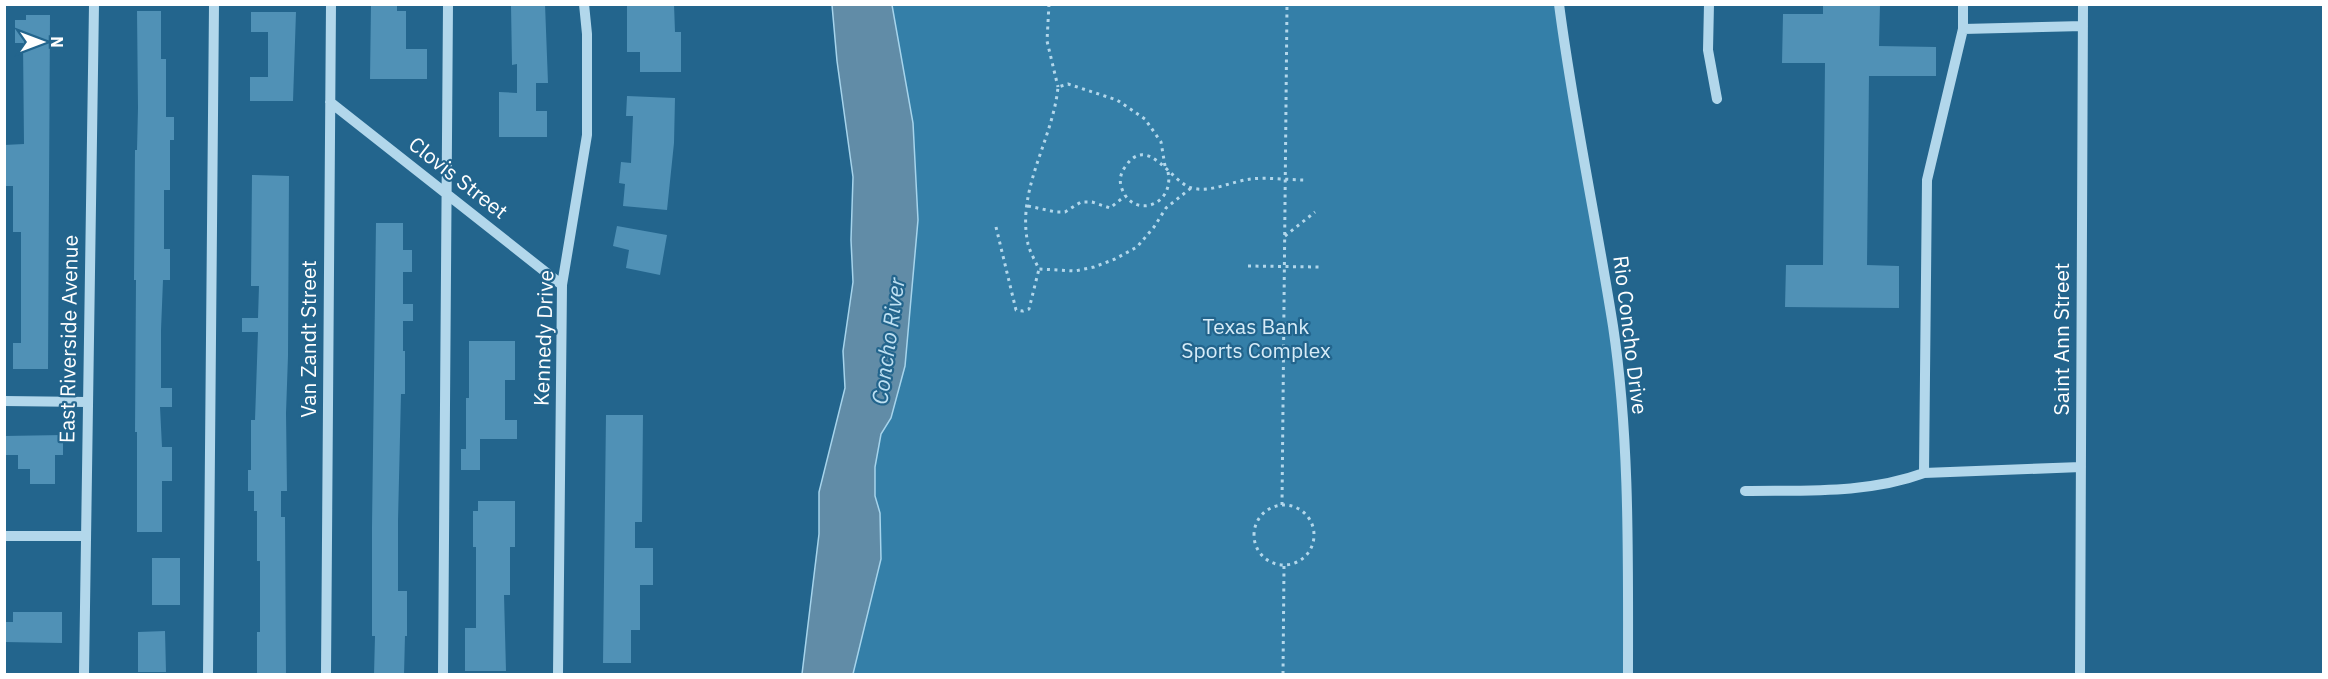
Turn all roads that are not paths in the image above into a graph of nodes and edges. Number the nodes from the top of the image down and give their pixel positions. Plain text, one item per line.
1 (94, 4) edge
2 (214, 4) edge
3 (331, 4) edge
4 (448, 4) edge
5 (584, 4) edge
6 (1559, 4) edge
7 (1709, 4) edge
8 (1963, 4) edge
9 (2083, 4) edge
10 (2083, 26) junction
11 (1963, 29) junction
12 (1717, 99) dead end
13 (330, 102) junction
14 (447, 193) junction
15 (562, 285) junction
16 (4, 401) edge
17 (87, 402) junction
18 (2081, 467) junction
19 (1924, 473) junction
20 (1745, 491) dead end
21 (4, 536) edge
22 (85, 536) junction
23 (84, 675) edge
24 (208, 675) edge
25 (326, 675) edge
26 (443, 675) edge
27 (558, 675) edge
28 (1628, 675) edge
29 (2080, 675) edge

1 - 17 street, East Riverside Avenue
2 - 24 street
3 - 13 street, Van Zandt Street
4 - 14 street
5 - 15 street, Kennedy Drive
6 - 28 street, Rio Concho Drive
7 - 12 street
8 - 11 street
9 - 10 street, Saint Ann Street
10 - 11 street
10 - 18 street, Saint Ann Street
11 - 19 street
13 - 14 street, Clovis Street
13 - 25 street, Van Zandt Street
14 - 15 street, Clovis Street
14 - 26 street
15 - 27 street, Kennedy Drive
16 - 17 street
17 - 22 street, East Riverside Avenue
18 - 19 street
18 - 29 street, Saint Ann Street
19 - 20 street
21 - 22 street
22 - 23 street, East Riverside Avenue

